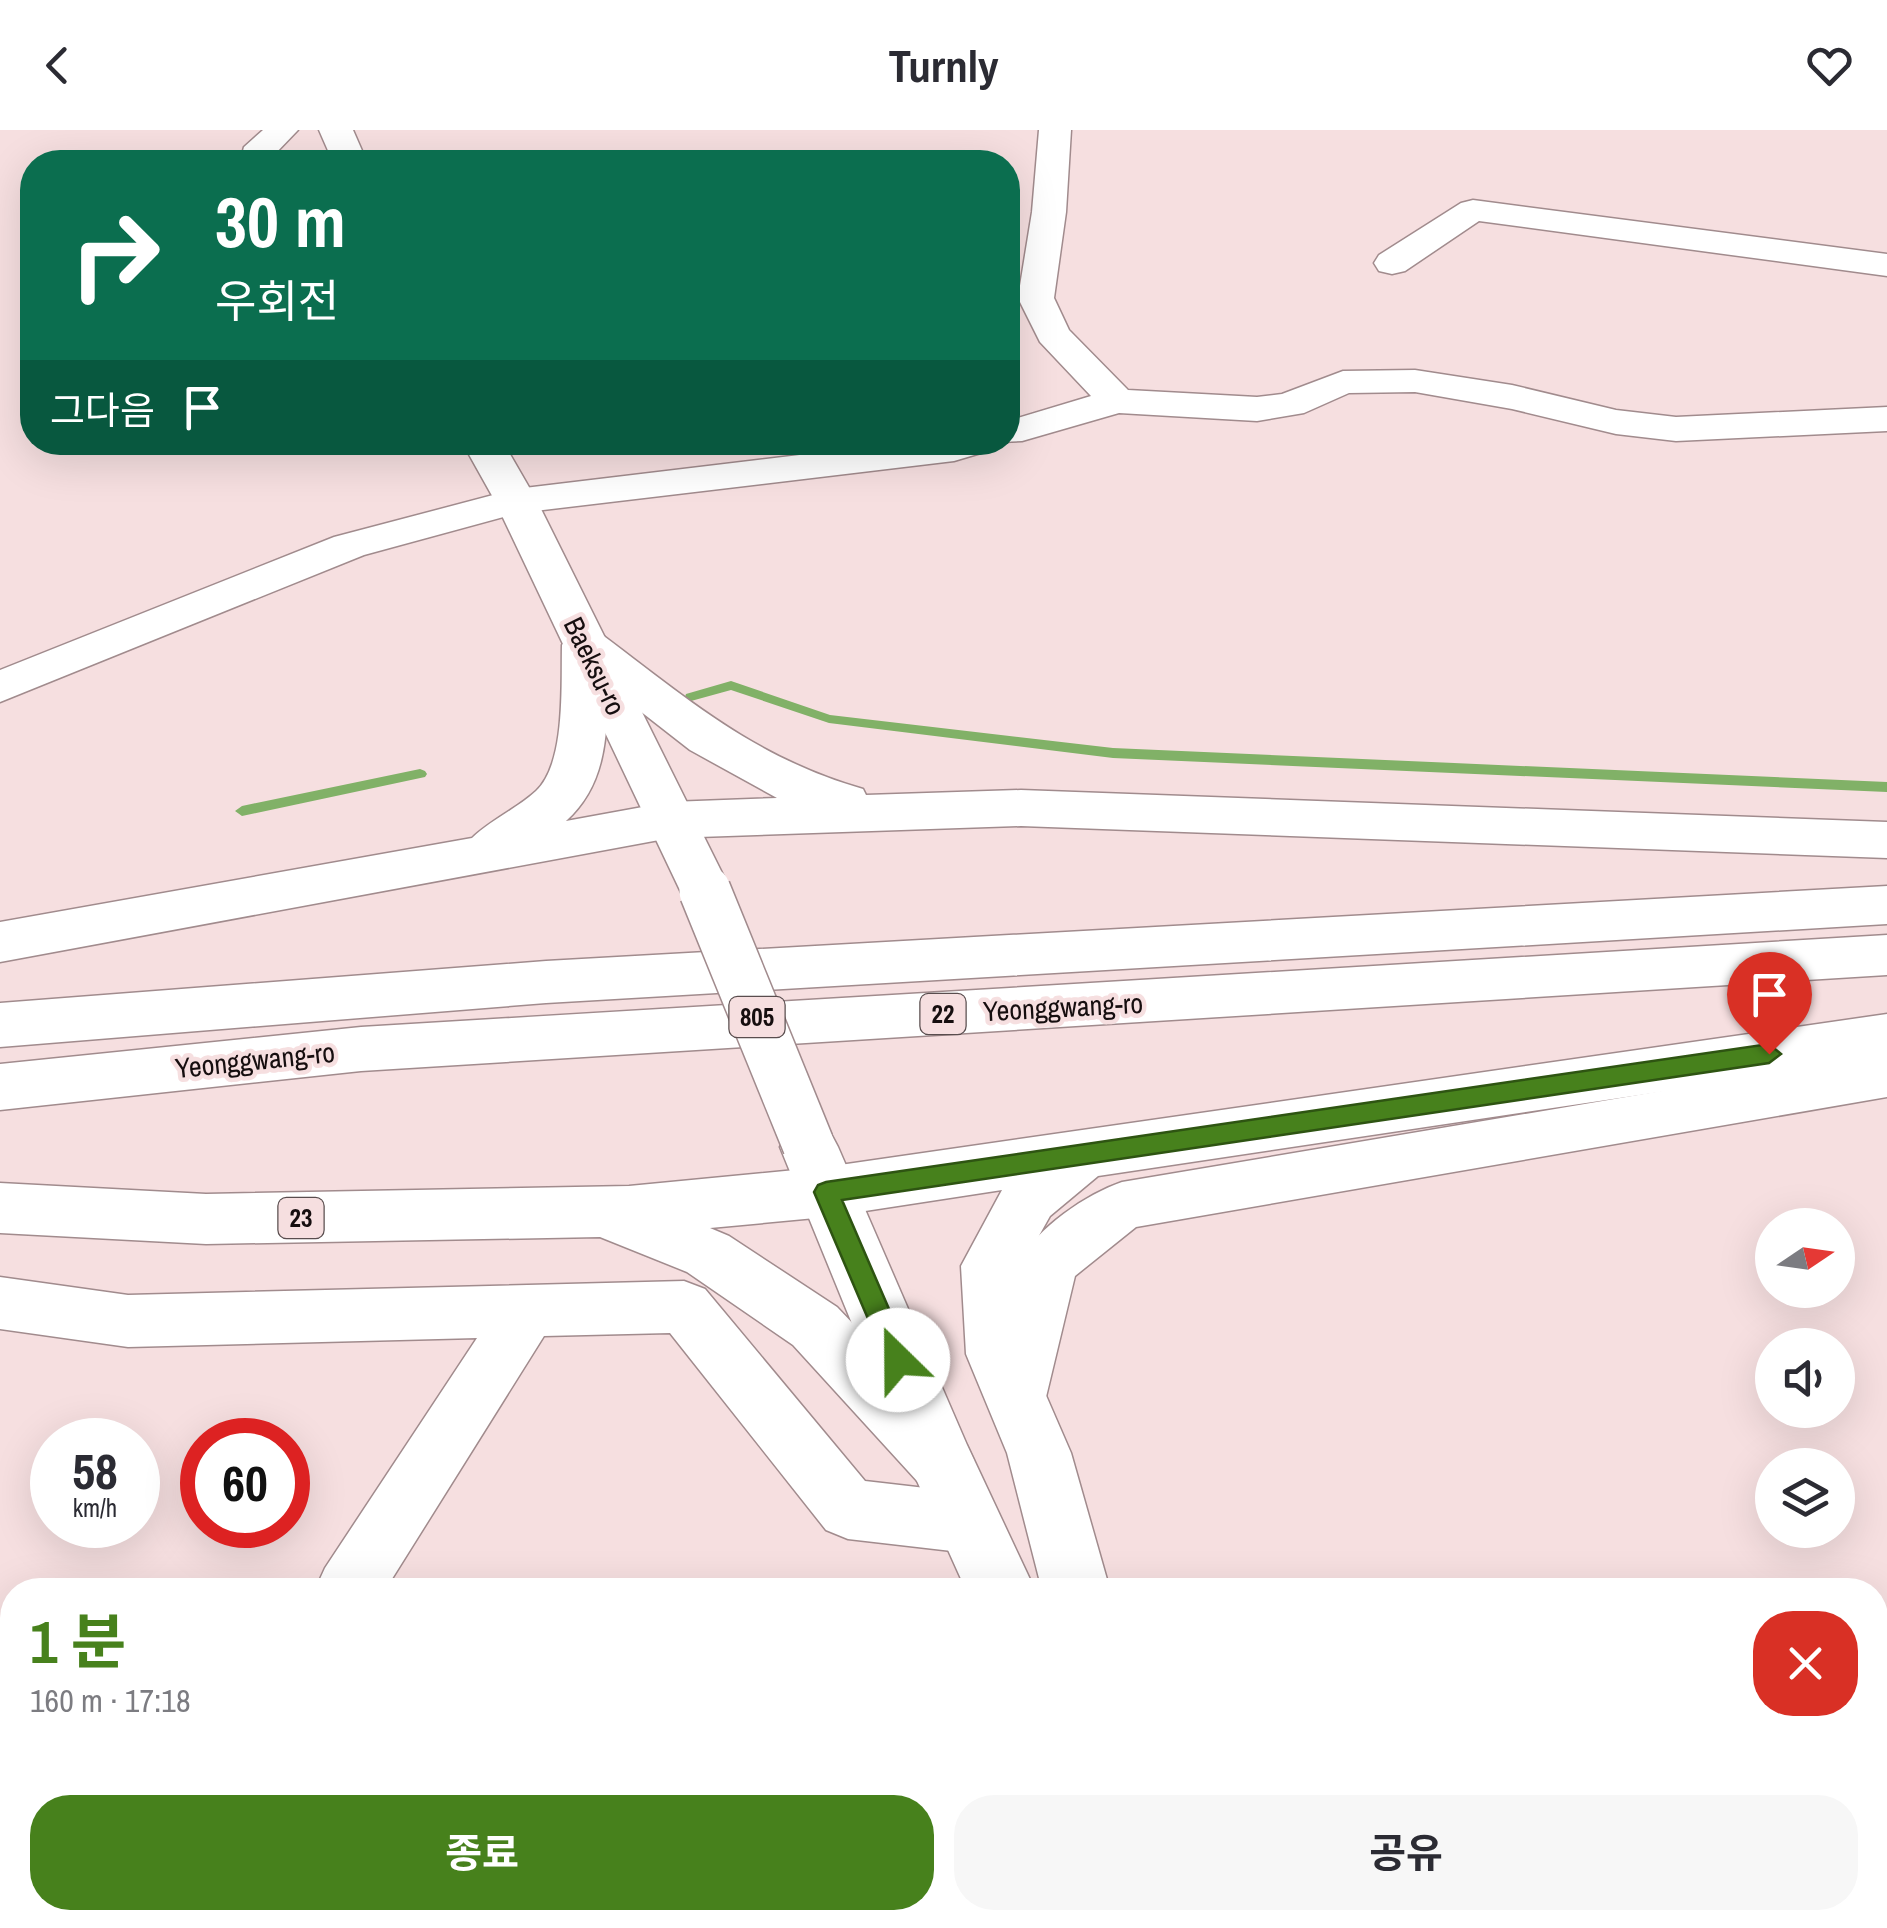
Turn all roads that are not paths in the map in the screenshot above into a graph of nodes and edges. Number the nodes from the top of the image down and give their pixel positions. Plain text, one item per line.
1 (282, 130) edge
2 (1055, 130) edge
3 (260, 150) edge
4 (1392, 263) dead end
5 (1887, 265) edge
6 (1117, 401) junction
7 (1887, 419) edge
8 (1020, 430) edge
9 (483, 455) edge
10 (904, 455) edge
11 (516, 502) junction
12 (585, 645) junction
13 (0, 687) edge
14 (892, 812) junction
15 (670, 820) junction
16 (1887, 840) edge
17 (478, 856) junction
18 (1887, 905) edge
19 (0, 942) edge
20 (1887, 955) edge
21 (0, 1025) edge
22 (1887, 1036) edge
23 (1887, 1076) edge
24 (0, 1086) edge
25 (1084, 1154) junction
26 (817, 1168) junction
27 (0, 1208) edge
28 (602, 1212) junction
29 (0, 1303) edge
30 (528, 1311) junction
31 (1016, 1397) junction
32 (940, 1461) junction
33 (988, 1567) edge
34 (356, 1578) edge
35 (1073, 1578) edge

1 - 3 street
2 - 6 street
4 - 5 street
6 - 7 street
6 - 8 street
9 - 11 main road, Baeksu-ro / 805
10 - 11 street
11 - 12 main road, Baeksu-ro / 805
11 - 13 street
12 - 14 main road
12 - 15 main road, Baeksu-ro / 805
12 - 17 main road
14 - 15 main road
14 - 16 main road
15 - 17 main road
15 - 26 main road, Baeksu-ro / 805, bridge
17 - 19 main road
18 - 21 main road, Yeonggwang-ro / 22
20 - 24 main road, Yeonggwang-ro / 22
22 - 25 main road
23 - 31 street
25 - 26 main road
25 - 31 main road
26 - 28 main road
26 - 32 main road, 23
27 - 28 main road, 23
28 - 32 main road, 23
29 - 30 street
30 - 33 street
30 - 34 street
31 - 35 main road
32 - 33 main road, 23

